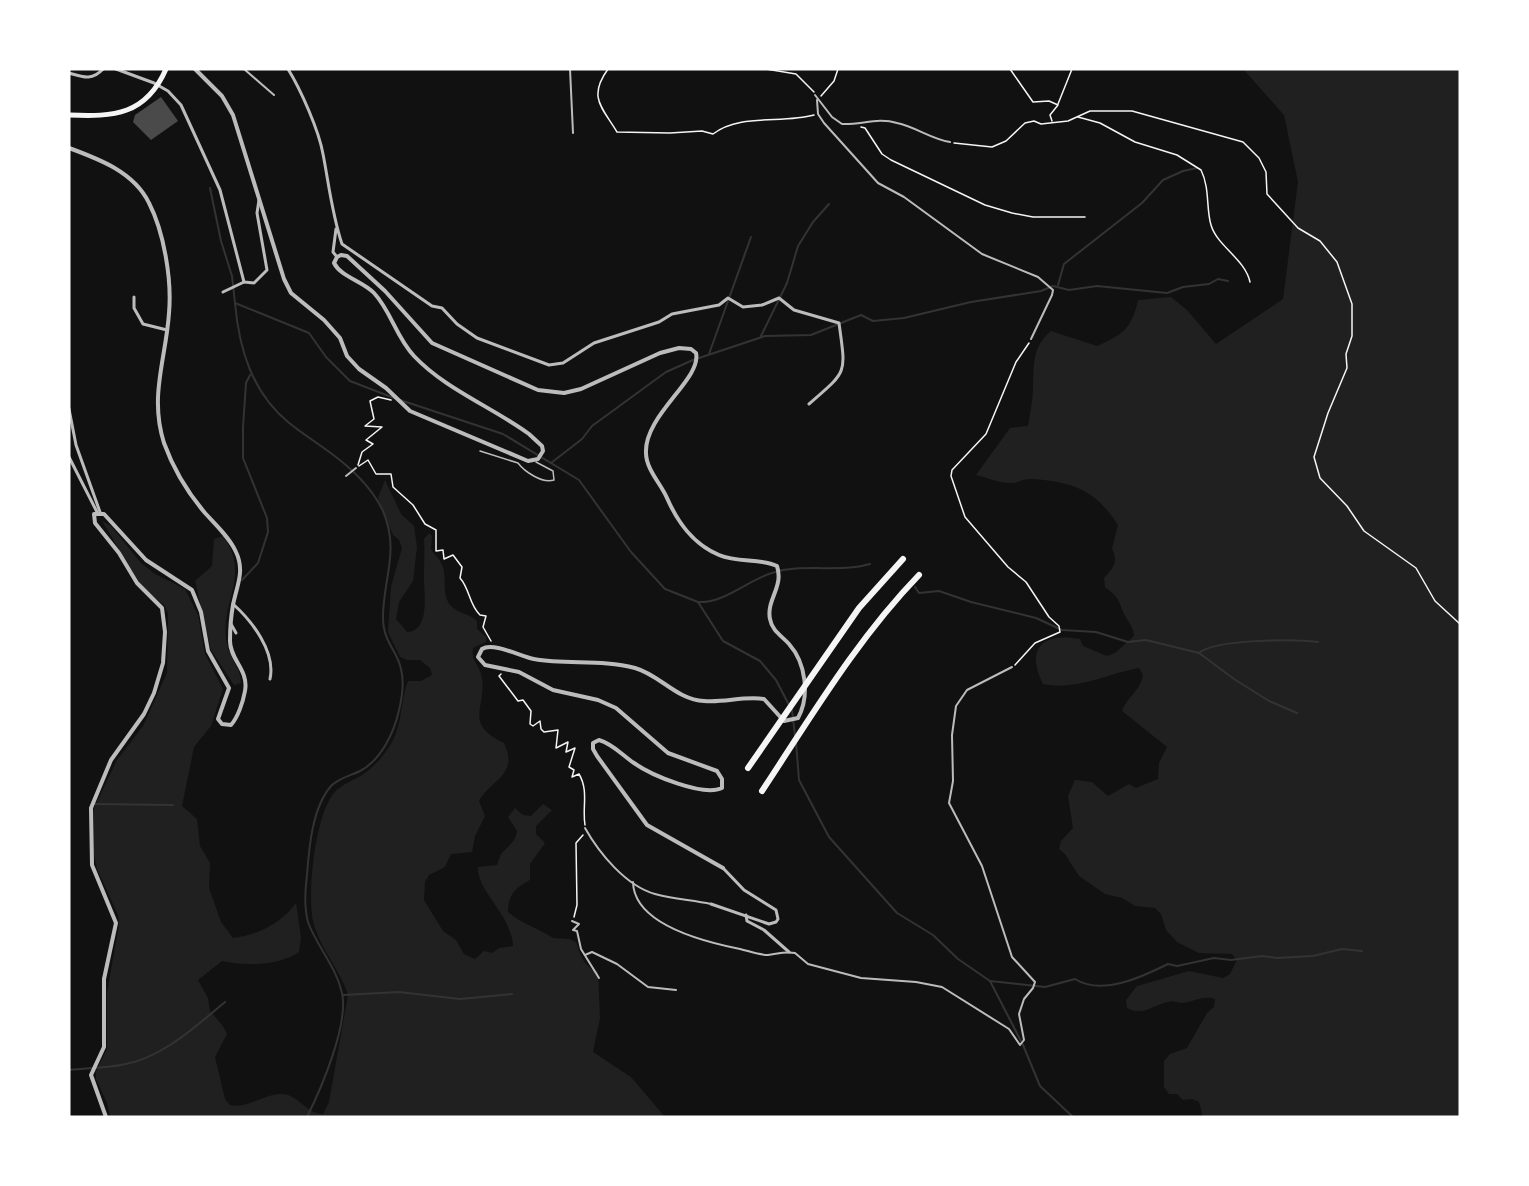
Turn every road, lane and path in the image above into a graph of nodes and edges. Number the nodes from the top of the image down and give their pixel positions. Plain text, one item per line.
1 (103, 69) edge
2 (117, 69) edge
3 (166, 69) edge
4 (195, 69) edge
5 (244, 69) edge
6 (288, 69) edge
7 (570, 69) edge
8 (608, 69) edge
9 (766, 69) edge
10 (838, 69) edge
11 (1010, 69) edge
12 (1072, 69) edge
13 (69, 73) edge
14 (274, 95) dead end
15 (815, 95) joint
16 (820, 96) joint
17 (818, 100) junction
18 (1058, 105) junction
19 (818, 114) junction
20 (69, 115) edge
21 (1077, 117) junction
22 (1053, 122) junction
23 (855, 124) junction
24 (573, 133) dead end
25 (950, 142) joint
26 (69, 148) edge
27 (260, 196) junction
28 (1085, 218) dead end
29 (337, 228) junction
30 (336, 257) junction
31 (244, 282) junction
32 (1250, 282) dead end
33 (223, 292) dead end
34 (134, 297) dead end
35 (167, 330) junction
36 (1031, 339) joint
37 (394, 399) junction
38 (809, 404) dead end
39 (69, 410) edge
40 (480, 452) dead end
41 (69, 456) edge
42 (535, 460) junction
43 (356, 468) junction
44 (346, 476) dead end
45 (98, 512) junction
46 (903, 559) dead end
47 (919, 575) dead end
48 (233, 604) junction
49 (231, 624) junction
50 (1460, 624) edge
51 (236, 633) dead end
52 (492, 645) junction
53 (1012, 667) joint
54 (519, 672) junction
55 (270, 679) dead end
56 (748, 768) dead end
57 (762, 791) dead end
58 (585, 828) joint
59 (590, 836) junction
60 (723, 868) joint
61 (633, 882) junction
62 (711, 903) joint
63 (746, 915) junction
64 (572, 921) joint
65 (789, 952) junction
66 (585, 955) junction
67 (598, 978) dead end
68 (676, 990) dead end
69 (106, 1117) edge

1 - 13 street
2 - 31 street
3 - 20 main road
4 - 27 street
5 - 14 street
6 - 29 street
7 - 24 street
8 - 19 path
9 - 15 path
10 - 16 path
11 - 18 path
12 - 18 path
15 - 17 street
16 - 17 street
17 - 19 street
17 - 23 street
18 - 22 path
19 - 36 street
21 - 22 path
21 - 32 path
21 - 50 path
22 - 25 path
23 - 25 street
23 - 28 path
26 - 35 street
27 - 31 street
27 - 37 street
29 - 30 street
29 - 38 street
30 - 42 street
30 - 52 street
31 - 33 street
34 - 35 street
35 - 48 street
36 - 53 path
37 - 42 street
37 - 43 path
39 - 45 street
40 - 42 lane
41 - 45 street
43 - 44 street
43 - 52 path
45 - 49 street
45 - 69 street
46 - 56 highway
47 - 57 highway
48 - 49 street
48 - 55 street
49 - 51 street
52 - 54 street
53 - 65 street
54 - 58 path
54 - 60 street
58 - 59 street
59 - 61 street
59 - 64 path
60 - 63 street
61 - 62 street
61 - 65 street
62 - 63 street
63 - 65 street
64 - 66 street
66 - 67 street
66 - 68 street

